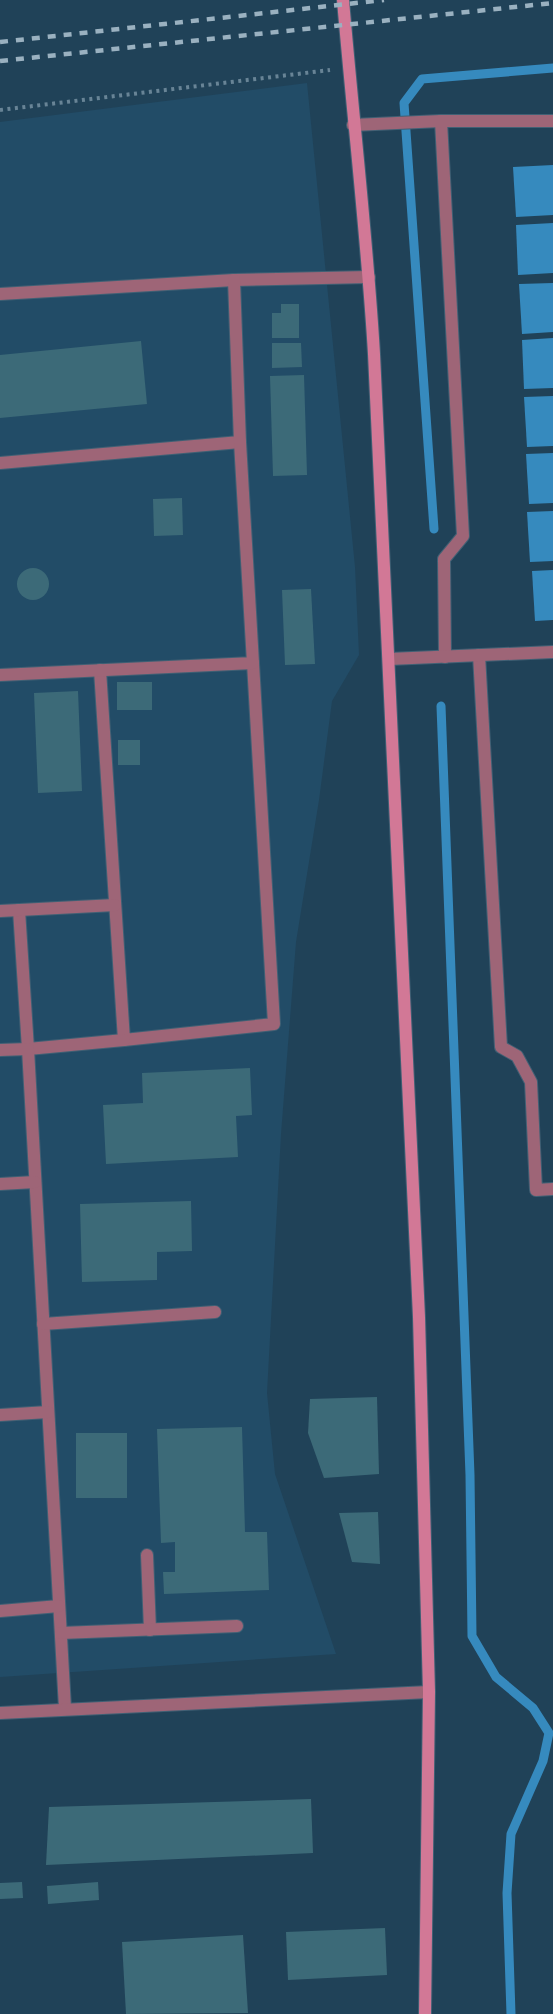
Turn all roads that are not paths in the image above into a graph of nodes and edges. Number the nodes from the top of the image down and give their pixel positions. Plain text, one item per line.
1 (343, 0) edge
2 (441, 121) junction
3 (553, 121) edge
4 (353, 124) junction
5 (369, 277) junction
6 (234, 280) junction
7 (0, 294) edge
8 (240, 442) junction
9 (0, 462) edge
10 (553, 652) edge
11 (479, 655) junction
12 (445, 657) junction
13 (389, 658) junction
14 (253, 663) junction
15 (100, 670) junction
16 (0, 675) edge
17 (115, 905) junction
18 (19, 910) junction
19 (0, 911) edge
20 (124, 1040) junction
21 (28, 1049) junction
22 (0, 1050) edge
23 (35, 1182) junction
24 (0, 1184) edge
25 (553, 1189) edge
26 (215, 1312) dead end
27 (44, 1324) junction
28 (48, 1412) junction
29 (0, 1415) edge
30 (147, 1555) dead end
31 (59, 1606) junction
32 (0, 1611) edge
33 (237, 1626) dead end
34 (150, 1630) junction
35 (61, 1633) junction
36 (429, 1692) junction
37 (65, 1708) junction
38 (0, 1713) edge
39 (425, 2014) edge

1 - 4 street
2 - 3 street
2 - 4 street
2 - 12 street
4 - 5 street
5 - 6 street
5 - 13 street
6 - 7 street
6 - 8 street
8 - 9 street
8 - 14 street
10 - 11 street
11 - 12 street
11 - 25 street
12 - 13 street
13 - 36 street
14 - 15 street
14 - 20 street
15 - 16 street
15 - 17 street
17 - 18 street
17 - 20 street
18 - 19 street
18 - 21 street
20 - 21 street
21 - 22 street
21 - 23 street
23 - 24 street
23 - 27 street
26 - 27 street
27 - 28 street
28 - 29 street
28 - 31 street
30 - 34 street
31 - 32 street
31 - 35 street
33 - 34 street
34 - 35 street
35 - 37 street
36 - 37 street
36 - 39 street
37 - 38 street

